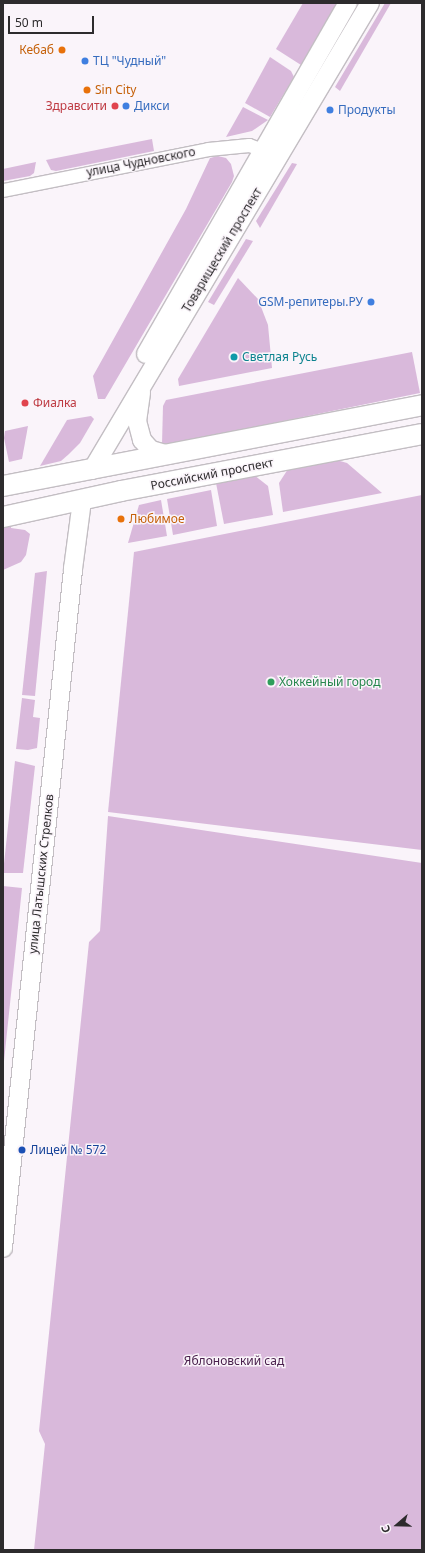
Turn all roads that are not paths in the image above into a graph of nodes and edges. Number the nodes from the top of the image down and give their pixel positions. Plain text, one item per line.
1 (348, 3) edge
2 (370, 3) edge
3 (270, 152) junction
4 (3, 190) edge
5 (143, 383) junction
6 (422, 405) edge
7 (422, 434) edge
8 (168, 455) junction
9 (83, 472) junction
10 (3, 486) edge
11 (77, 502) junction
12 (3, 516) edge
13 (3, 1154) edge
14 (3, 1248) edge

1 - 3 street, Товарищеский проспект
2 - 3 street, Товарищеский проспект
3 - 4 street, улица Чудновского
3 - 5 street, Товарищеский проспект
3 - 9 street, Товарищеский проспект
5 - 8 street
5 - 9 street, Товарищеский проспект
6 - 8 main road
7 - 11 main road, Российский проспект
8 - 9 main road
9 - 10 main road
9 - 11 main road, улица Латышских Стрелков
11 - 12 main road, Российский проспект
11 - 13 street, улица Латышских Стрелков
11 - 14 street, улица Латышских Стрелков

